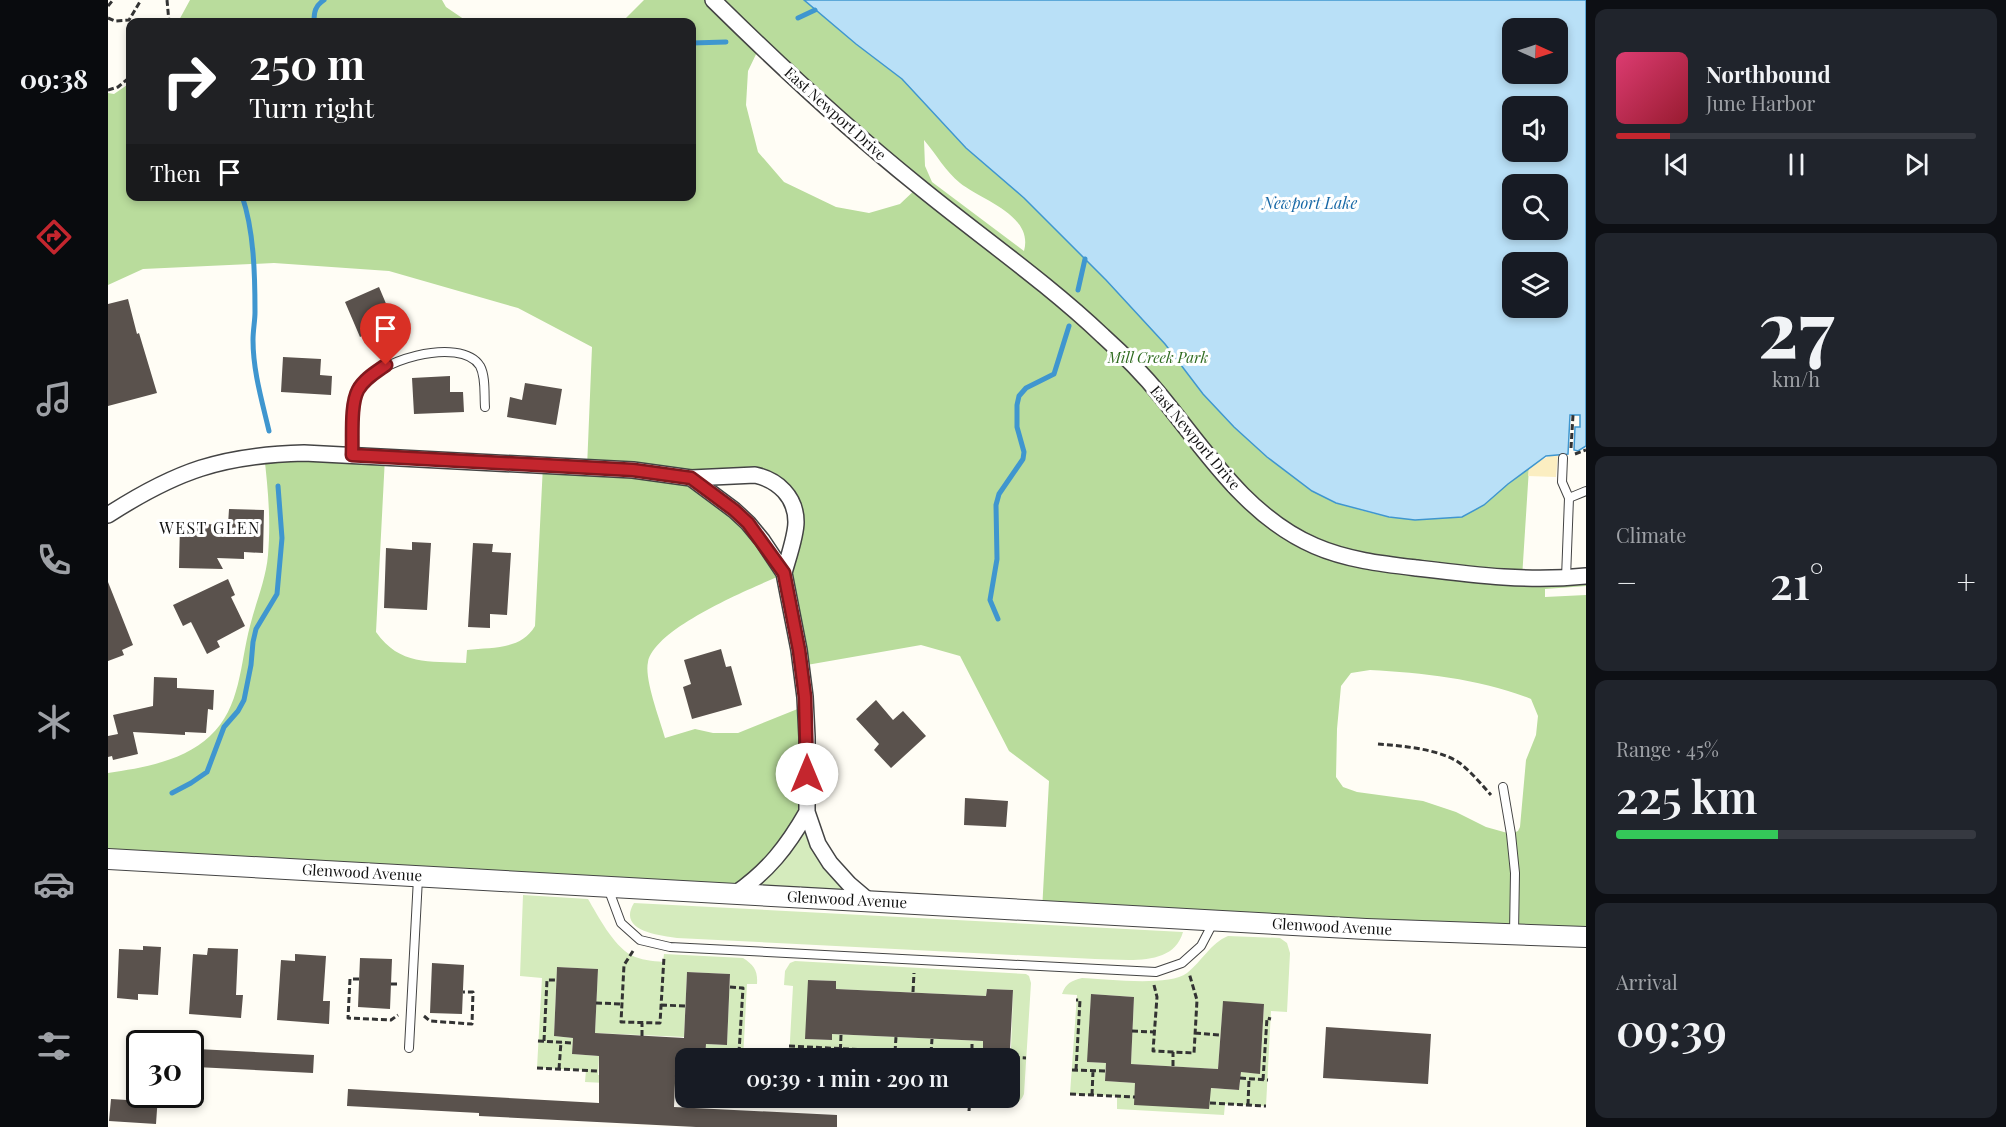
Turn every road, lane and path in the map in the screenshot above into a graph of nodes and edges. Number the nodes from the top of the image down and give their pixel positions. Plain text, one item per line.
1 (113, 0) edge
2 (141, 0) edge
3 (166, 0) edge
4 (713, 0) edge
5 (108, 6) edge
6 (108, 18) edge
7 (130, 18) edge
8 (169, 18) edge
9 (126, 20) edge
10 (126, 80) edge
11 (108, 90) edge
12 (485, 407) dead end
13 (1586, 450) edge
14 (352, 455) junction
15 (1567, 456) joint
16 (691, 478) junction
17 (1586, 490) edge
18 (1569, 498) junction
19 (108, 515) edge
20 (784, 573) junction
21 (1586, 576) edge
22 (1566, 578) junction
23 (1378, 744) dead end
24 (1503, 787) dead end
25 (807, 812) junction
26 (1507, 812) junction
27 (108, 859) edge
28 (418, 877) junction
29 (608, 887) junction
30 (735, 894) junction
31 (869, 901) junction
32 (1214, 920) junction
33 (1514, 934) junction
34 (1586, 937) edge
35 (640, 940) junction
36 (664, 946) junction
37 (915, 960) junction
38 (1184, 961) junction
39 (1150, 972) junction
40 (360, 979) dead end
41 (556, 980) dead end
42 (391, 984) dead end
43 (730, 987) dead end
44 (463, 992) dead end
45 (913, 992) dead end
46 (401, 993) dead end
47 (1076, 1000) dead end
48 (596, 1003) dead end
49 (622, 1004) junction
50 (661, 1005) junction
51 (685, 1006) dead end
52 (400, 1012) dead end
53 (422, 1014) dead end
54 (1271, 1019) dead end
55 (642, 1023) junction
56 (1132, 1031) dead end
57 (1154, 1032) junction
58 (1195, 1033) junction
59 (642, 1035) dead end
60 (841, 1035) dead end
61 (1221, 1035) dead end
62 (896, 1037) dead end
63 (932, 1039) dead end
64 (538, 1041) dead end
65 (544, 1041) junction
66 (972, 1041) dead end
67 (561, 1042) junction
68 (573, 1043) dead end
69 (789, 1046) dead end
70 (409, 1048) dead end
71 (741, 1048) edge
72 (824, 1048) edge
73 (841, 1048) edge
74 (895, 1048) edge
75 (931, 1048) edge
76 (972, 1048) edge
77 (1173, 1052) junction
78 (1020, 1058) edge
79 (1026, 1058) dead end
80 (1173, 1066) dead end
81 (537, 1068) dead end
82 (559, 1069) junction
83 (598, 1071) dead end
84 (1093, 1071) junction
85 (1106, 1071) dead end
86 (1240, 1078) dead end
87 (1249, 1079) junction
88 (1070, 1094) dead end
89 (1092, 1095) junction
90 (1135, 1097) dead end
91 (1209, 1103) dead end
92 (1248, 1105) junction
93 (1266, 1106) dead end
94 (969, 1108) edge
95 (969, 1111) dead end

1 - 5 path
2 - 7 path
3 - 8 path
4 - 22 street, East Newport Drive
6 - 9 path
10 - 11 path
12 - 14 lane
13 - 15 path
14 - 16 street
14 - 19 street
15 - 18 lane
16 - 20 street
16 - 20 street
17 - 18 lane
18 - 22 lane
20 - 25 street
21 - 22 street, East Newport Drive
23 - 26 path
24 - 26 lane
25 - 30 street
25 - 31 street
26 - 33 lane
27 - 28 street, Glenwood Avenue
28 - 29 street, Glenwood Avenue
28 - 70 lane
29 - 30 street, Glenwood Avenue
29 - 35 lane
30 - 31 street, Glenwood Avenue
31 - 32 street, Glenwood Avenue
32 - 33 street, Glenwood Avenue
32 - 38 lane
33 - 34 street, Glenwood Avenue
35 - 36 lane
35 - 49 path
36 - 37 lane
36 - 50 path
37 - 39 lane
37 - 45 path
38 - 39 lane
38 - 58 path
39 - 57 path
40 - 52 path
41 - 65 path
42 - 46 path
43 - 71 path
44 - 53 path
47 - 84 path
48 - 49 path
49 - 55 path
50 - 51 path
50 - 55 path
54 - 87 path
55 - 59 path
56 - 57 path
57 - 77 path
58 - 61 path
58 - 77 path
60 - 73 path
62 - 74 path
63 - 75 path
64 - 65 path
65 - 67 path
66 - 76 path
67 - 68 path
67 - 82 path
69 - 72 path
77 - 80 path
78 - 79 path
81 - 82 path
82 - 83 path
84 - 85 path
84 - 89 path
86 - 87 path
87 - 92 path
88 - 89 path
89 - 90 path
91 - 92 path
92 - 93 path
94 - 95 path

